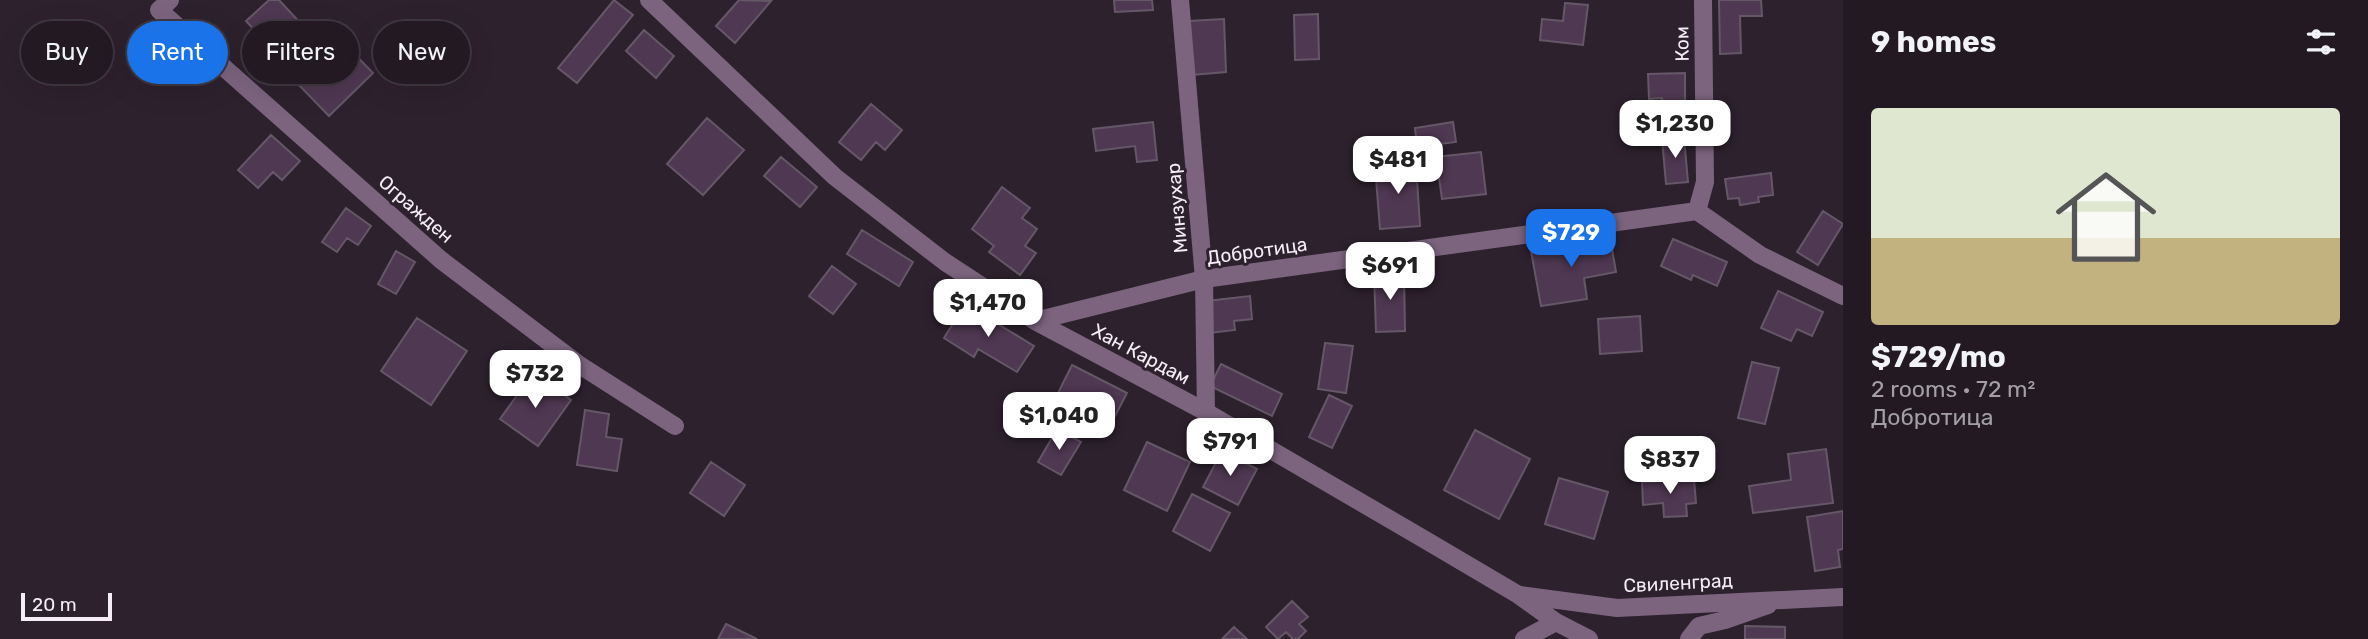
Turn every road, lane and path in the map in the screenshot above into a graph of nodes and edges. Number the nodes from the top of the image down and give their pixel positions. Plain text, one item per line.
1 (170, 0) edge
2 (649, 0) edge
3 (1180, 0) edge
4 (1703, 0) edge
5 (1696, 211) junction
6 (1204, 279) junction
7 (1843, 296) edge
8 (1035, 321) junction
9 (1206, 412) junction
10 (675, 426) dead end
11 (1517, 594) junction
12 (1843, 597) edge
13 (1787, 598) junction
14 (1556, 622) junction
15 (1524, 639) edge
16 (1589, 639) edge
17 (1689, 639) edge

1 - 10 street, Огражден
2 - 8 street, Хан Кардам
3 - 6 street, Минзухар
4 - 5 street, Ком
5 - 6 street, Добротица
5 - 7 street
6 - 8 street, Добротица
6 - 9 street, Минзухар
8 - 9 street, Хан Кардам
9 - 11 street, Хан Кардам
11 - 13 street, Свиленград
11 - 14 street, Хан Кардам
12 - 13 street, Свиленград
13 - 17 street
14 - 15 street
14 - 16 street, Хан Кардам

